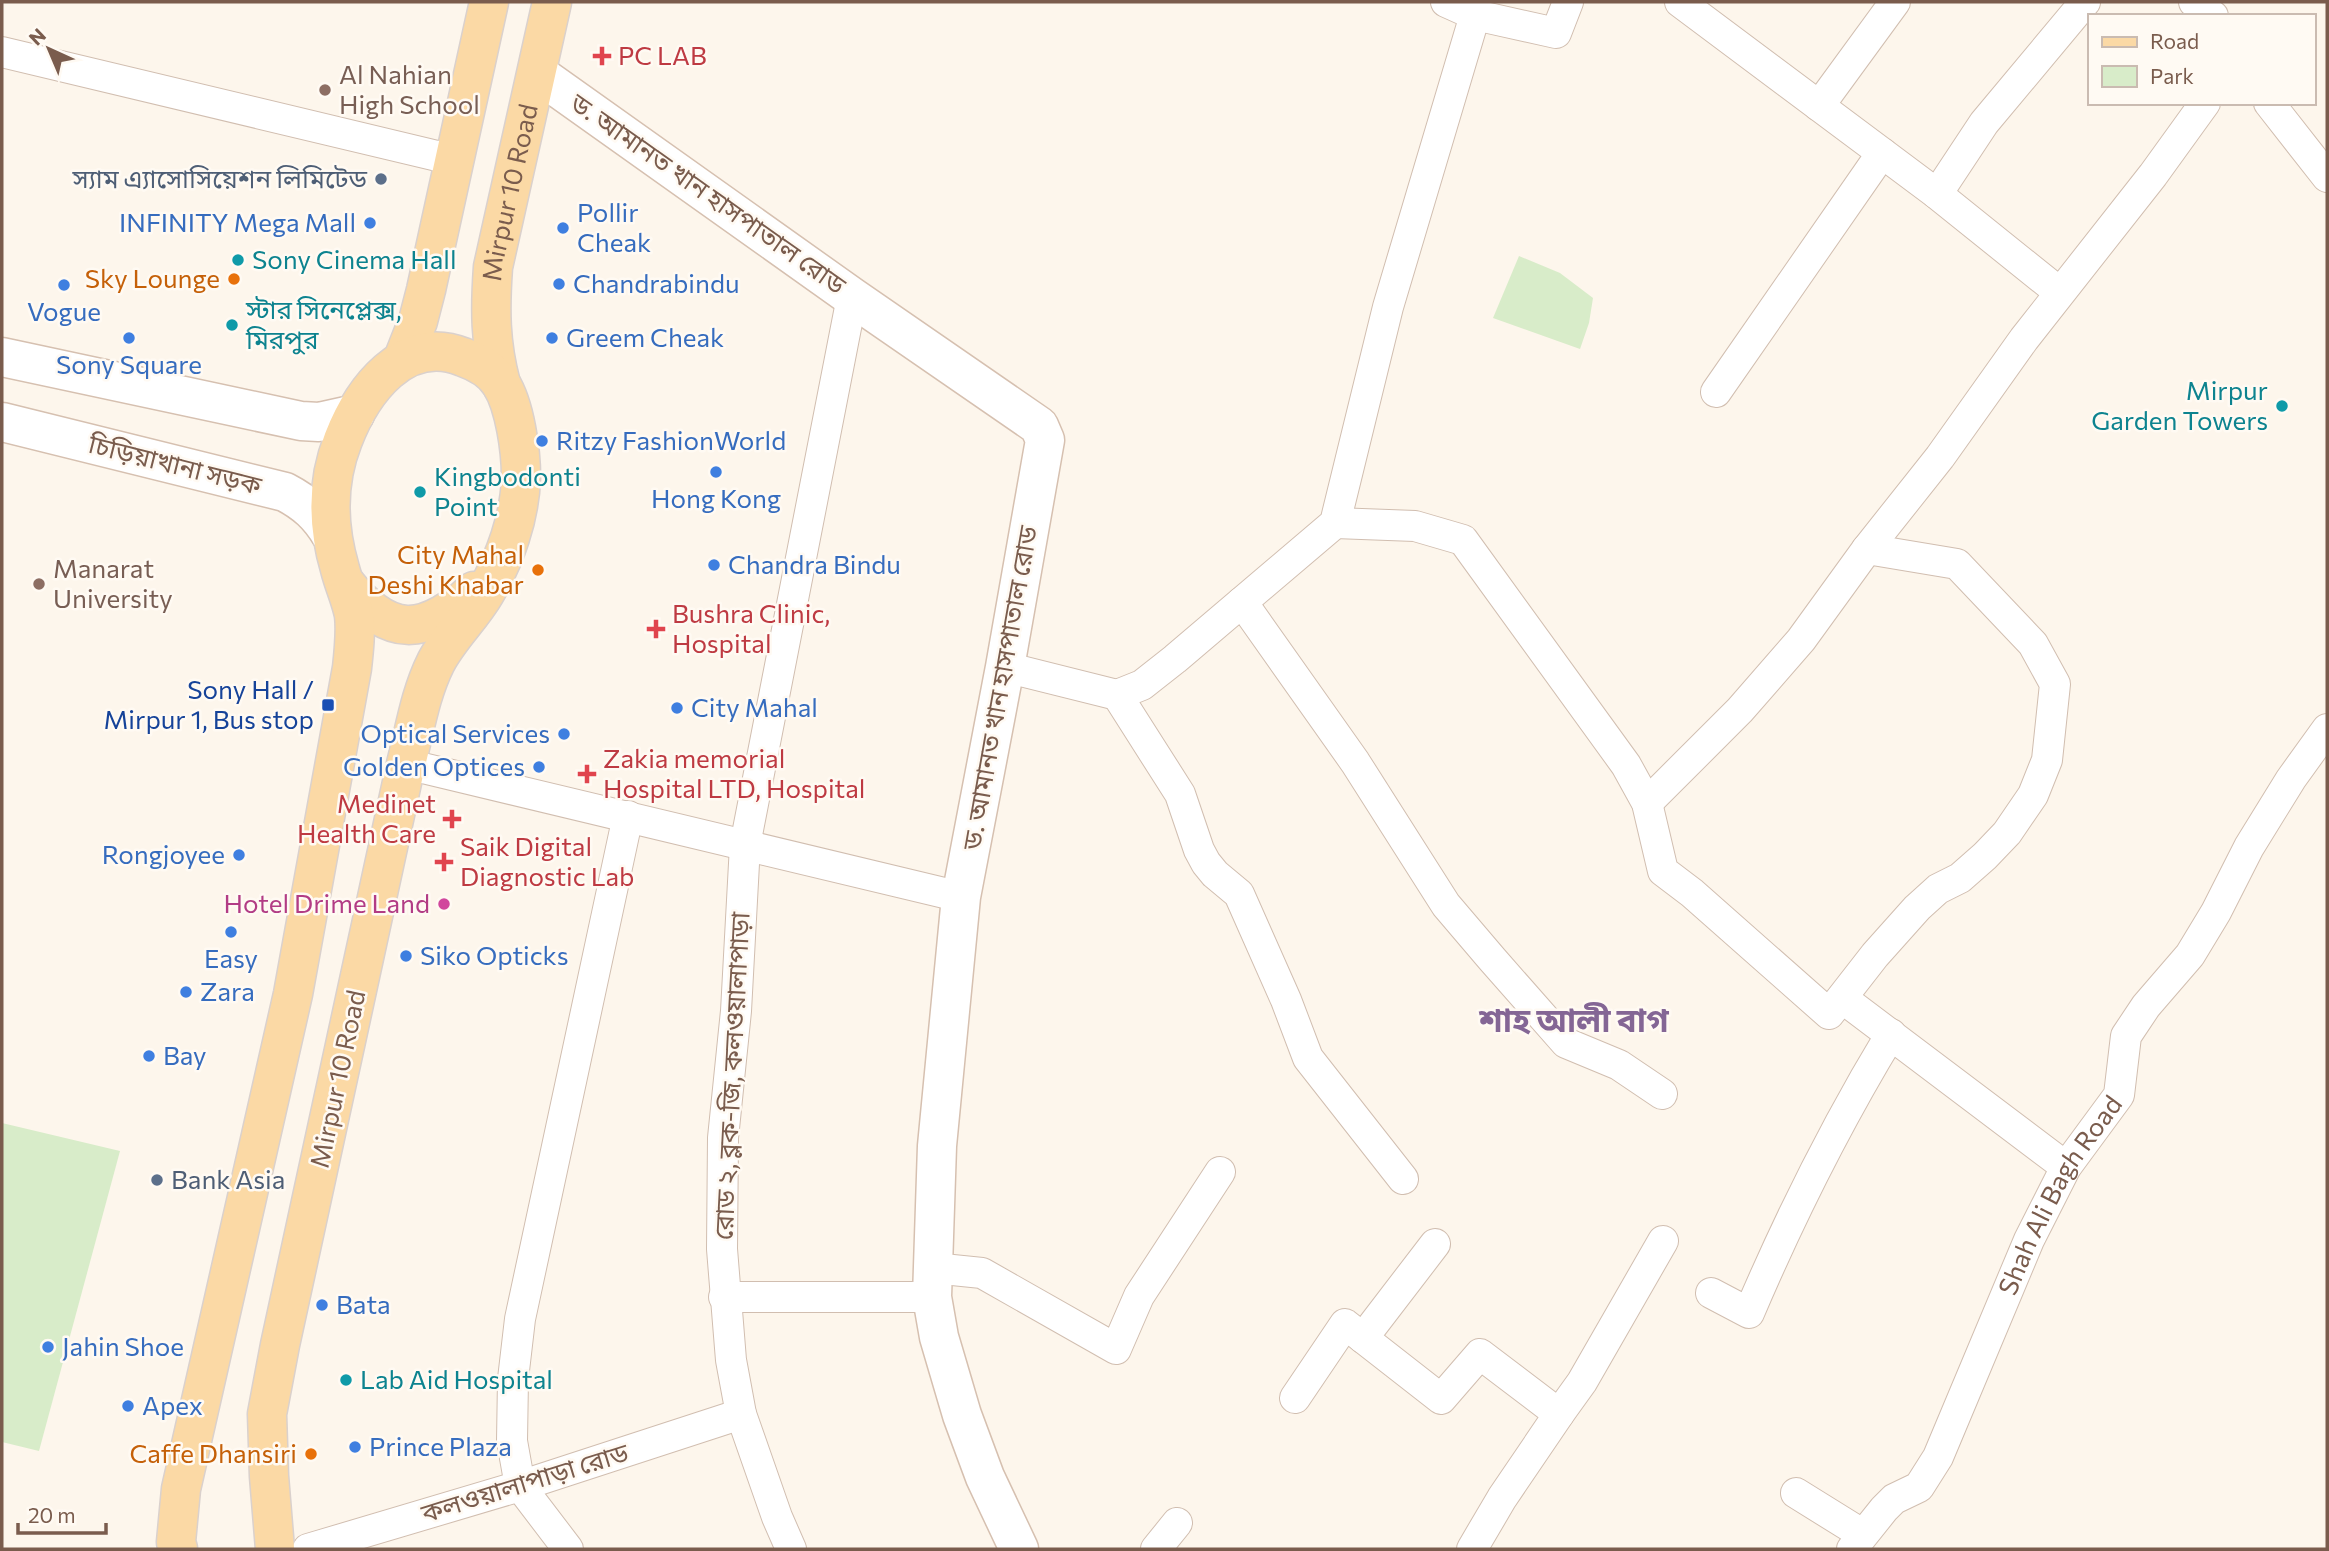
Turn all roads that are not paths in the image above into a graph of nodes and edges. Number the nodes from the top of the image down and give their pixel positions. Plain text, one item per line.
1 (489, 2) edge
2 (552, 2) edge
3 (1446, 2) edge
4 (1568, 2) edge
5 (1895, 2) edge
6 (2085, 2) edge
7 (2194, 2) edge
8 (1690, 5) edge
9 (2210, 14) edge
10 (1475, 15) junction
11 (2, 52) edge
12 (537, 73) junction
13 (2204, 105) edge
14 (2271, 105) edge
15 (1819, 106) junction
16 (1882, 153) junction
17 (454, 160) junction
18 (2327, 177) edge
19 (1937, 194) junction
20 (2059, 292) junction
21 (852, 297) junction
22 (2, 357) edge
23 (403, 359) junction
24 (501, 384) junction
25 (1716, 392) dead end
26 (355, 414) junction
27 (2, 422) edge
28 (1335, 523) junction
29 (331, 536) junction
30 (1867, 549) junction
31 (500, 564) junction
32 (349, 598) junction
33 (1242, 602) junction
34 (1005, 667) junction
35 (1117, 695) junction
36 (2327, 729) edge
37 (406, 764) junction
38 (1647, 803) junction
39 (628, 817) junction
40 (745, 845) junction
41 (961, 897) junction
42 (1842, 998) junction
43 (1891, 1034) junction
44 (1662, 1094) dead end
45 (2066, 1167) junction
46 (1220, 1172) dead end
47 (1403, 1179) dead end
48 (1663, 1241) dead end
49 (1435, 1244) dead end
50 (932, 1282) junction
51 (1712, 1293) dead end
52 (724, 1297) junction
53 (1363, 1338) junction
54 (1295, 1398) dead end
55 (741, 1413) junction
56 (1559, 1414) junction
57 (520, 1486) junction
58 (1796, 1493) dead end
59 (1177, 1523) dead end
60 (1857, 1542) edge
61 (176, 1547) edge
62 (1013, 1547) edge
63 (275, 1549) edge
64 (308, 1549) edge
65 (568, 1549) edge
66 (791, 1549) edge
67 (1156, 1549) edge
68 (1472, 1549) edge

1 - 17 main road
2 - 12 main road, Mirpur 10 Road
3 - 10 street
4 - 10 street
5 - 15 street
6 - 19 street
7 - 9 street
8 - 15 street
10 - 28 street
11 - 17 street
12 - 21 street, ড. আমানত খান হাসপাতাল রোড
12 - 24 main road, Mirpur 10 Road
13 - 20 street
14 - 18 street
15 - 16 street
16 - 19 street
16 - 25 street
17 - 23 main road
19 - 20 street
20 - 30 street
21 - 34 street, ড. আমানত খান হাসপাতাল রোড
21 - 40 street, রোড ২, ব্লক-জি, কলওয়ালাপাড়া
22 - 26 street
23 - 24 main road
23 - 26 main road
24 - 31 main road
26 - 29 main road
27 - 29 street, চিড়িয়াখানা সড়ক
28 - 33 street
28 - 38 street
29 - 32 main road
30 - 38 street
30 - 42 street
31 - 32 main road
31 - 37 main road, Mirpur 10 Road
32 - 61 main road
33 - 35 street
33 - 44 street
34 - 35 street
34 - 41 street, ড. আমানত খান হাসপাতাল রোড
35 - 47 street
36 - 45 street, Shah Ali Bagh Road
37 - 39 street
37 - 63 main road, Mirpur 10 Road
38 - 42 street
39 - 40 street
39 - 57 street
40 - 41 street
40 - 52 street, রোড ২, ব্লক-জি, কলওয়ালাপাড়া
41 - 50 street, ড. আমানত খান হাসপাতাল রোড
42 - 43 street
43 - 45 street
43 - 51 street
45 - 60 street, Shah Ali Bagh Road
46 - 50 street
48 - 56 street
49 - 53 street
50 - 52 street
50 - 62 street, ড. আমানত খান হাসপাতাল রোড
52 - 55 street, রোড ২, ব্লক-জি, কলওয়ালাপাড়া
53 - 54 street
53 - 56 street
55 - 57 street, কলওয়ালাপাড়া রোড
55 - 66 street, রোড ২, ব্লক-জি, কলওয়ালাপাড়া
56 - 68 street
57 - 64 street, কলওয়ালাপাড়া রোড
57 - 65 street
58 - 60 street
59 - 67 street

